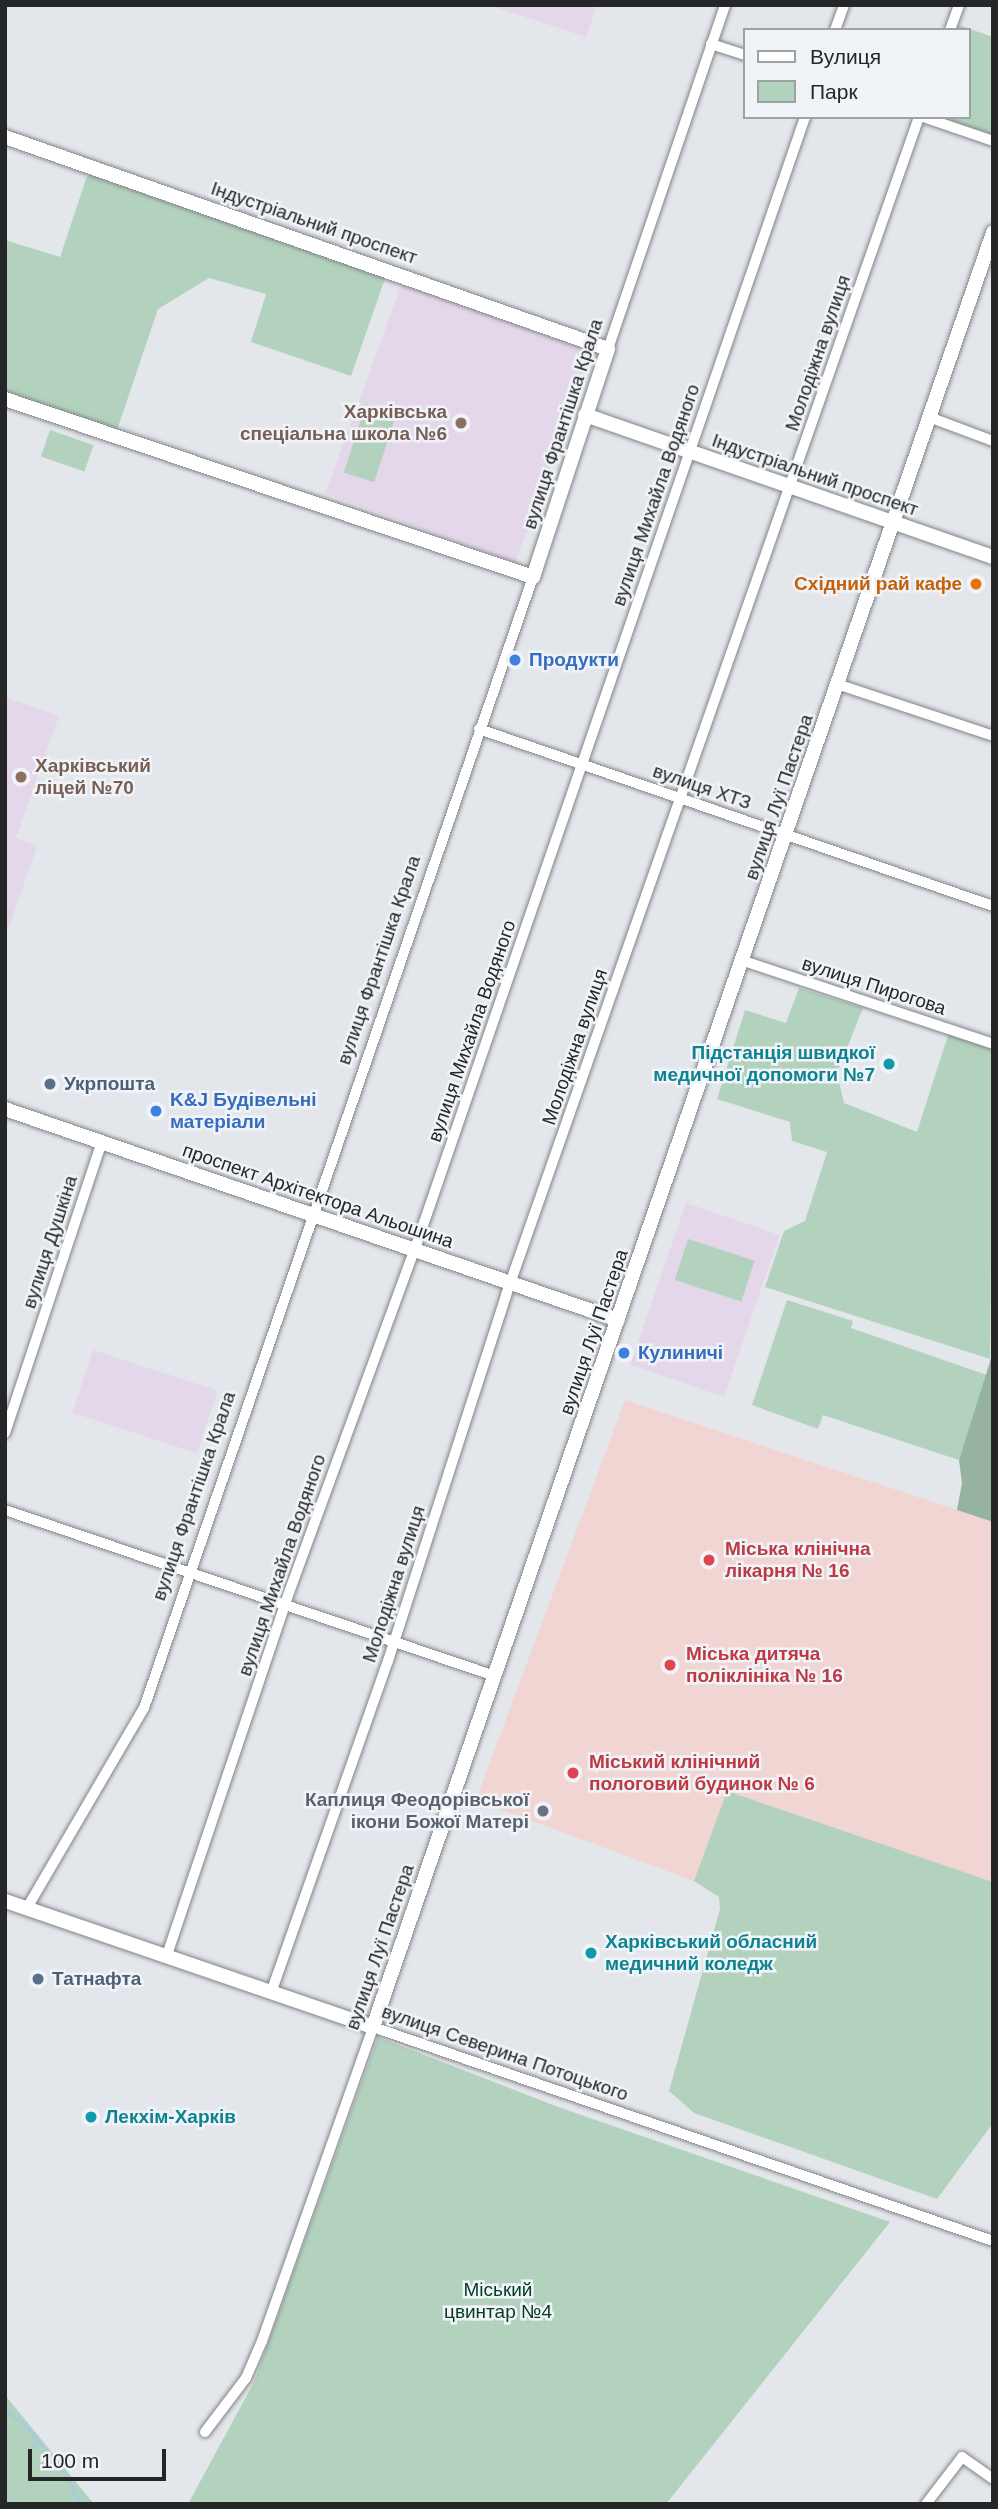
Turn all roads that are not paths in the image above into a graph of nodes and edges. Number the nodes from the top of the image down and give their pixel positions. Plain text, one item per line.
1 (725, 5) edge
2 (844, 5) edge
3 (959, 5) edge
4 (836, 28) edge
5 (951, 28) edge
6 (711, 44) junction
7 (743, 55) edge
8 (805, 119) edge
9 (920, 119) edge
10 (927, 119) edge
11 (5, 137) edge
12 (993, 141) edge
13 (993, 232) edge
14 (608, 349) junction
15 (5, 399) edge
16 (585, 415) junction
17 (929, 417) junction
18 (993, 441) edge
19 (689, 452) junction
20 (790, 487) junction
21 (893, 523) junction
22 (993, 557) edge
23 (533, 577) junction
24 (837, 684) junction
25 (479, 729) junction
26 (993, 736) edge
27 (583, 765) junction
28 (680, 798) junction
29 (786, 835) junction
30 (993, 905) edge
31 (744, 961) junction
32 (993, 1044) edge
33 (5, 1109) edge
34 (102, 1142) junction
35 (310, 1214) junction
36 (413, 1249) junction
37 (510, 1283) junction
38 (618, 1320) junction
39 (5, 1433) edge
40 (5, 1510) edge
41 (188, 1572) junction
42 (284, 1607) junction
43 (393, 1645) junction
44 (495, 1676) junction
45 (5, 1901) edge
46 (27, 1908) junction
47 (167, 1955) junction
48 (272, 1990) junction
49 (373, 2027) junction
50 (993, 2241) edge
51 (205, 2432) dead end
52 (993, 2479) edge
53 (926, 2504) edge

1 - 6 street, вулиця Франтішка Крала
2 - 4 street
3 - 5 street
6 - 7 street
6 - 14 street, вулиця Франтішка Крала
8 - 19 street, вулиця Михайла Водяного
9 - 20 street, Молодіжна вулиця
10 - 12 street
11 - 14 street, Індустріальний проспект
13 - 17 street, вулиця Луї Пастера
14 - 16 street, вулиця Франтішка Крала
15 - 23 street
16 - 19 street, Індустріальний проспект
16 - 23 street, вулиця Франтішка Крала
17 - 18 street
17 - 21 street, вулиця Луї Пастера
19 - 20 street, Індустріальний проспект
19 - 27 street, вулиця Михайла Водяного
20 - 21 street, Індустріальний проспект
20 - 28 street, Молодіжна вулиця
21 - 22 street, Індустріальний проспект
21 - 24 street, вулиця Луї Пастера
23 - 25 street, вулиця Франтішка Крала
24 - 26 street
24 - 29 street, вулиця Луї Пастера
25 - 27 street, вулиця ХТЗ
25 - 35 street, вулиця Франтішка Крала
27 - 28 street, вулиця ХТЗ
27 - 36 street, вулиця Михайла Водяного
28 - 29 street, вулиця ХТЗ
28 - 37 street, Молодіжна вулиця
29 - 30 street, вулиця ХТЗ
29 - 31 street, вулиця Луї Пастера
31 - 32 street, вулиця Пирогова
31 - 38 street, вулиця Луї Пастера
33 - 34 street, проспект Архітектора Альошина
34 - 35 street, проспект Архітектора Альошина
34 - 39 street, вулиця Душкіна
35 - 36 street, проспект Архітектора Альошина
35 - 41 street, вулиця Франтішка Крала
36 - 37 street, проспект Архітектора Альошина
36 - 42 street, вулиця Михайла Водяного
37 - 38 street, проспект Архітектора Альошина
37 - 43 street, Молодіжна вулиця
38 - 44 street, вулиця Луї Пастера
40 - 41 street
41 - 42 street
41 - 46 street, вулиця Франтішка Крала
42 - 43 street
42 - 47 street, вулиця Михайла Водяного
43 - 44 street
43 - 48 street, Молодіжна вулиця
44 - 49 street, вулиця Луї Пастера
45 - 46 street, вулиця Северина Потоцького
46 - 47 street, вулиця Северина Потоцького
47 - 48 street, вулиця Северина Потоцького
48 - 49 street, вулиця Северина Потоцького
49 - 50 street, вулиця Северина Потоцького
49 - 51 street, вулиця Луї Пастера
52 - 53 street

